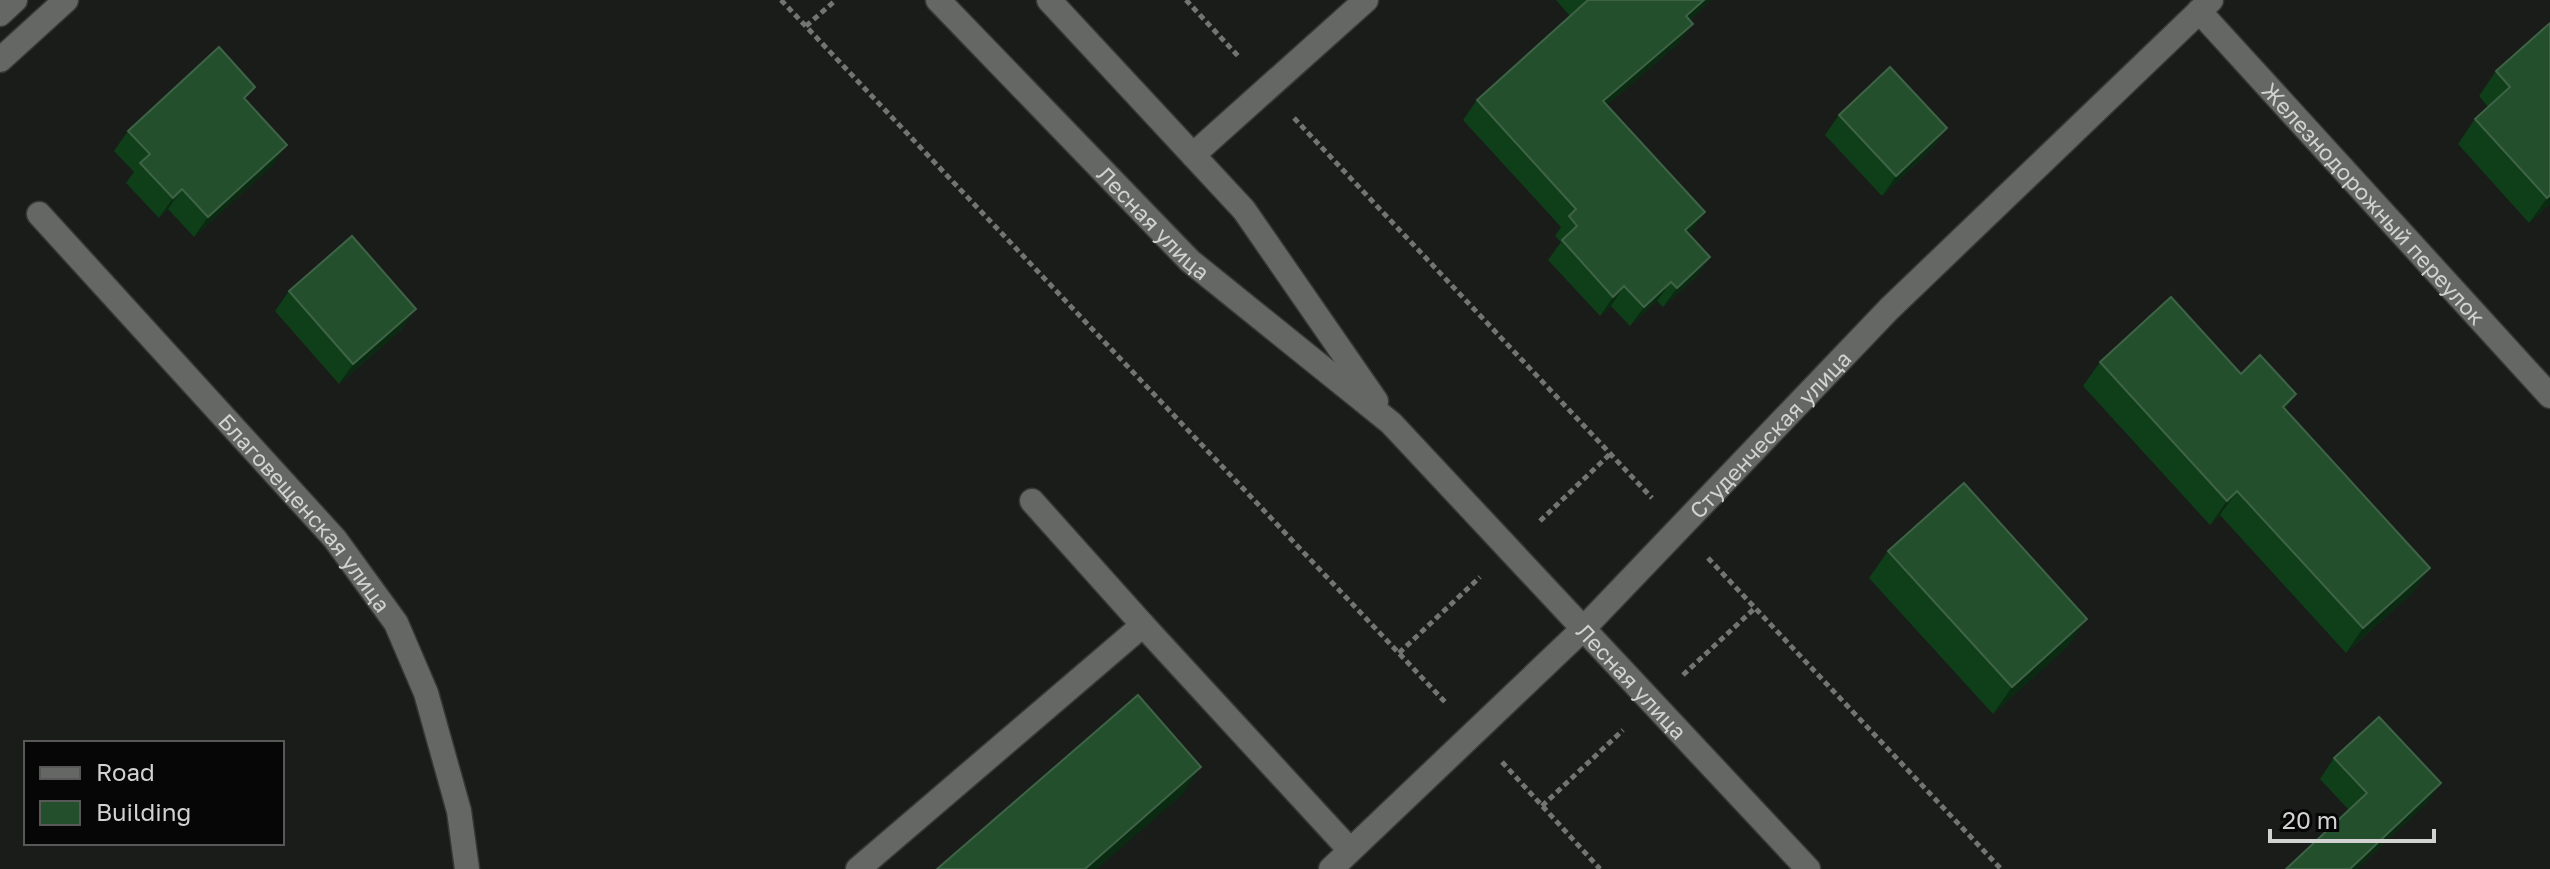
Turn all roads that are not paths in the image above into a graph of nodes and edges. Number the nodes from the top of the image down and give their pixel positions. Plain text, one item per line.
1 (15, 0) edge
2 (66, 0) edge
3 (938, 0) edge
4 (1049, 0) edge
5 (1366, 0) edge
6 (2205, 5) edge
7 (0, 14) edge
8 (0, 60) edge
9 (1193, 155) junction
10 (39, 214) dead end
11 (2550, 396) edge
12 (1391, 423) junction
13 (1032, 501) dead end
14 (1143, 625) junction
15 (1583, 629) junction
16 (1350, 850) junction
17 (467, 869) edge
18 (858, 869) edge
19 (1331, 869) edge
20 (1808, 869) edge

1 - 7 street
2 - 8 street
3 - 12 street, Лесная улица
4 - 9 street, Лесная улица
5 - 9 street
6 - 11 street, Железнодорожный переулок
6 - 15 street, Студенческая улица
9 - 12 street, Лесная улица
10 - 17 street, Благовещенская улица
12 - 15 street, Лесная улица
13 - 14 street
14 - 16 street
14 - 18 street
15 - 16 street, Студенческая улица
15 - 20 street, Лесная улица
16 - 19 street, Студенческая улица

